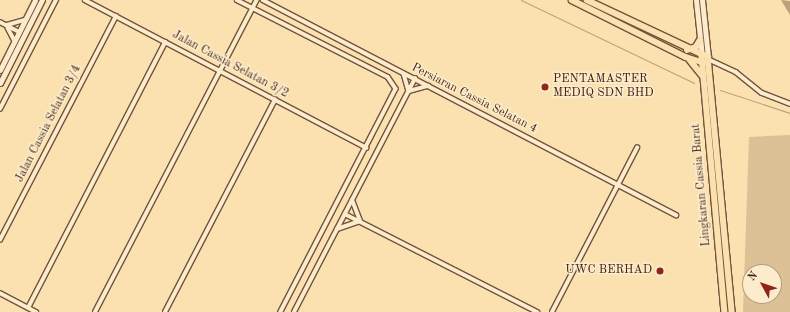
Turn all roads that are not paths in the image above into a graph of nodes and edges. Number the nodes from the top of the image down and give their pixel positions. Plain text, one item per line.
1 (35, 0) edge
2 (42, 0) edge
3 (56, 0) edge
4 (85, 0) edge
5 (237, 0) edge
6 (258, 0) edge
7 (263, 0) edge
8 (572, 0) edge
9 (588, 0) edge
10 (696, 0) edge
11 (702, 0) edge
12 (253, 8) junction
13 (116, 16) junction
14 (25, 20) junction
15 (0, 22) edge
16 (6, 26) junction
17 (22, 33) junction
18 (15, 40) junction
19 (700, 40) junction
20 (165, 42) junction
21 (687, 50) junction
22 (687, 58) junction
23 (705, 59) junction
24 (0, 70) edge
25 (220, 71) junction
26 (403, 73) junction
27 (703, 77) junction
28 (415, 79) junction
29 (0, 83) edge
30 (428, 86) junction
31 (409, 91) junction
32 (275, 100) junction
33 (790, 104) edge
34 (0, 110) edge
35 (367, 148) junction
36 (637, 148) dead end
37 (618, 185) junction
38 (352, 200) junction
39 (346, 214) junction
40 (676, 216) dead end
41 (360, 221) junction
42 (337, 229) junction
43 (0, 240) edge
44 (0, 293) edge
45 (28, 308) junction
46 (36, 312) edge
47 (95, 312) edge
48 (165, 312) edge
49 (281, 312) edge
50 (294, 312) edge
51 (537, 312) edge
52 (552, 312) edge
53 (725, 312) edge
54 (732, 312) edge

1 - 14 street
2 - 17 street
3 - 34 street
4 - 13 street, Jalan Cassia Selatan 3/2
5 - 12 street
6 - 12 street
7 - 26 street, Persiaran Cassia Selatan 4
8 - 22 main road
9 - 21 main road
10 - 19 street
11 - 23 street
12 - 25 street
12 - 35 street
13 - 20 street, Jalan Cassia Selatan 3/2
13 - 43 street, Jalan Cassia Selatan 3/4
14 - 16 street
14 - 17 street
15 - 16 street
16 - 17 street
16 - 18 street
17 - 18 street
17 - 29 street
18 - 24 street
19 - 21 main road
19 - 23 street
20 - 25 street, Jalan Cassia Selatan 3/2
20 - 45 street
21 - 23 main road
22 - 23 main road
22 - 27 main road
23 - 27 main road, Lingkaran Cassia Barat
23 - 33 street
23 - 54 main road, Lingkaran Cassia Barat
25 - 32 street, Jalan Cassia Selatan 3/2
25 - 47 street
26 - 28 street, Persiaran Cassia Selatan 4
26 - 31 street
27 - 53 main road, Lingkaran Cassia Barat
28 - 30 street, Persiaran Cassia Selatan 4
28 - 31 street
30 - 31 street
30 - 37 street, Persiaran Cassia Selatan 4
31 - 38 street
32 - 35 street, Jalan Cassia Selatan 3/2
32 - 48 street
35 - 49 street
36 - 37 street
37 - 40 street, Persiaran Cassia Selatan 4
37 - 52 street
38 - 39 street
38 - 41 street
39 - 41 street
39 - 42 street
41 - 42 street
41 - 51 street
42 - 50 street
44 - 45 street
45 - 46 street

